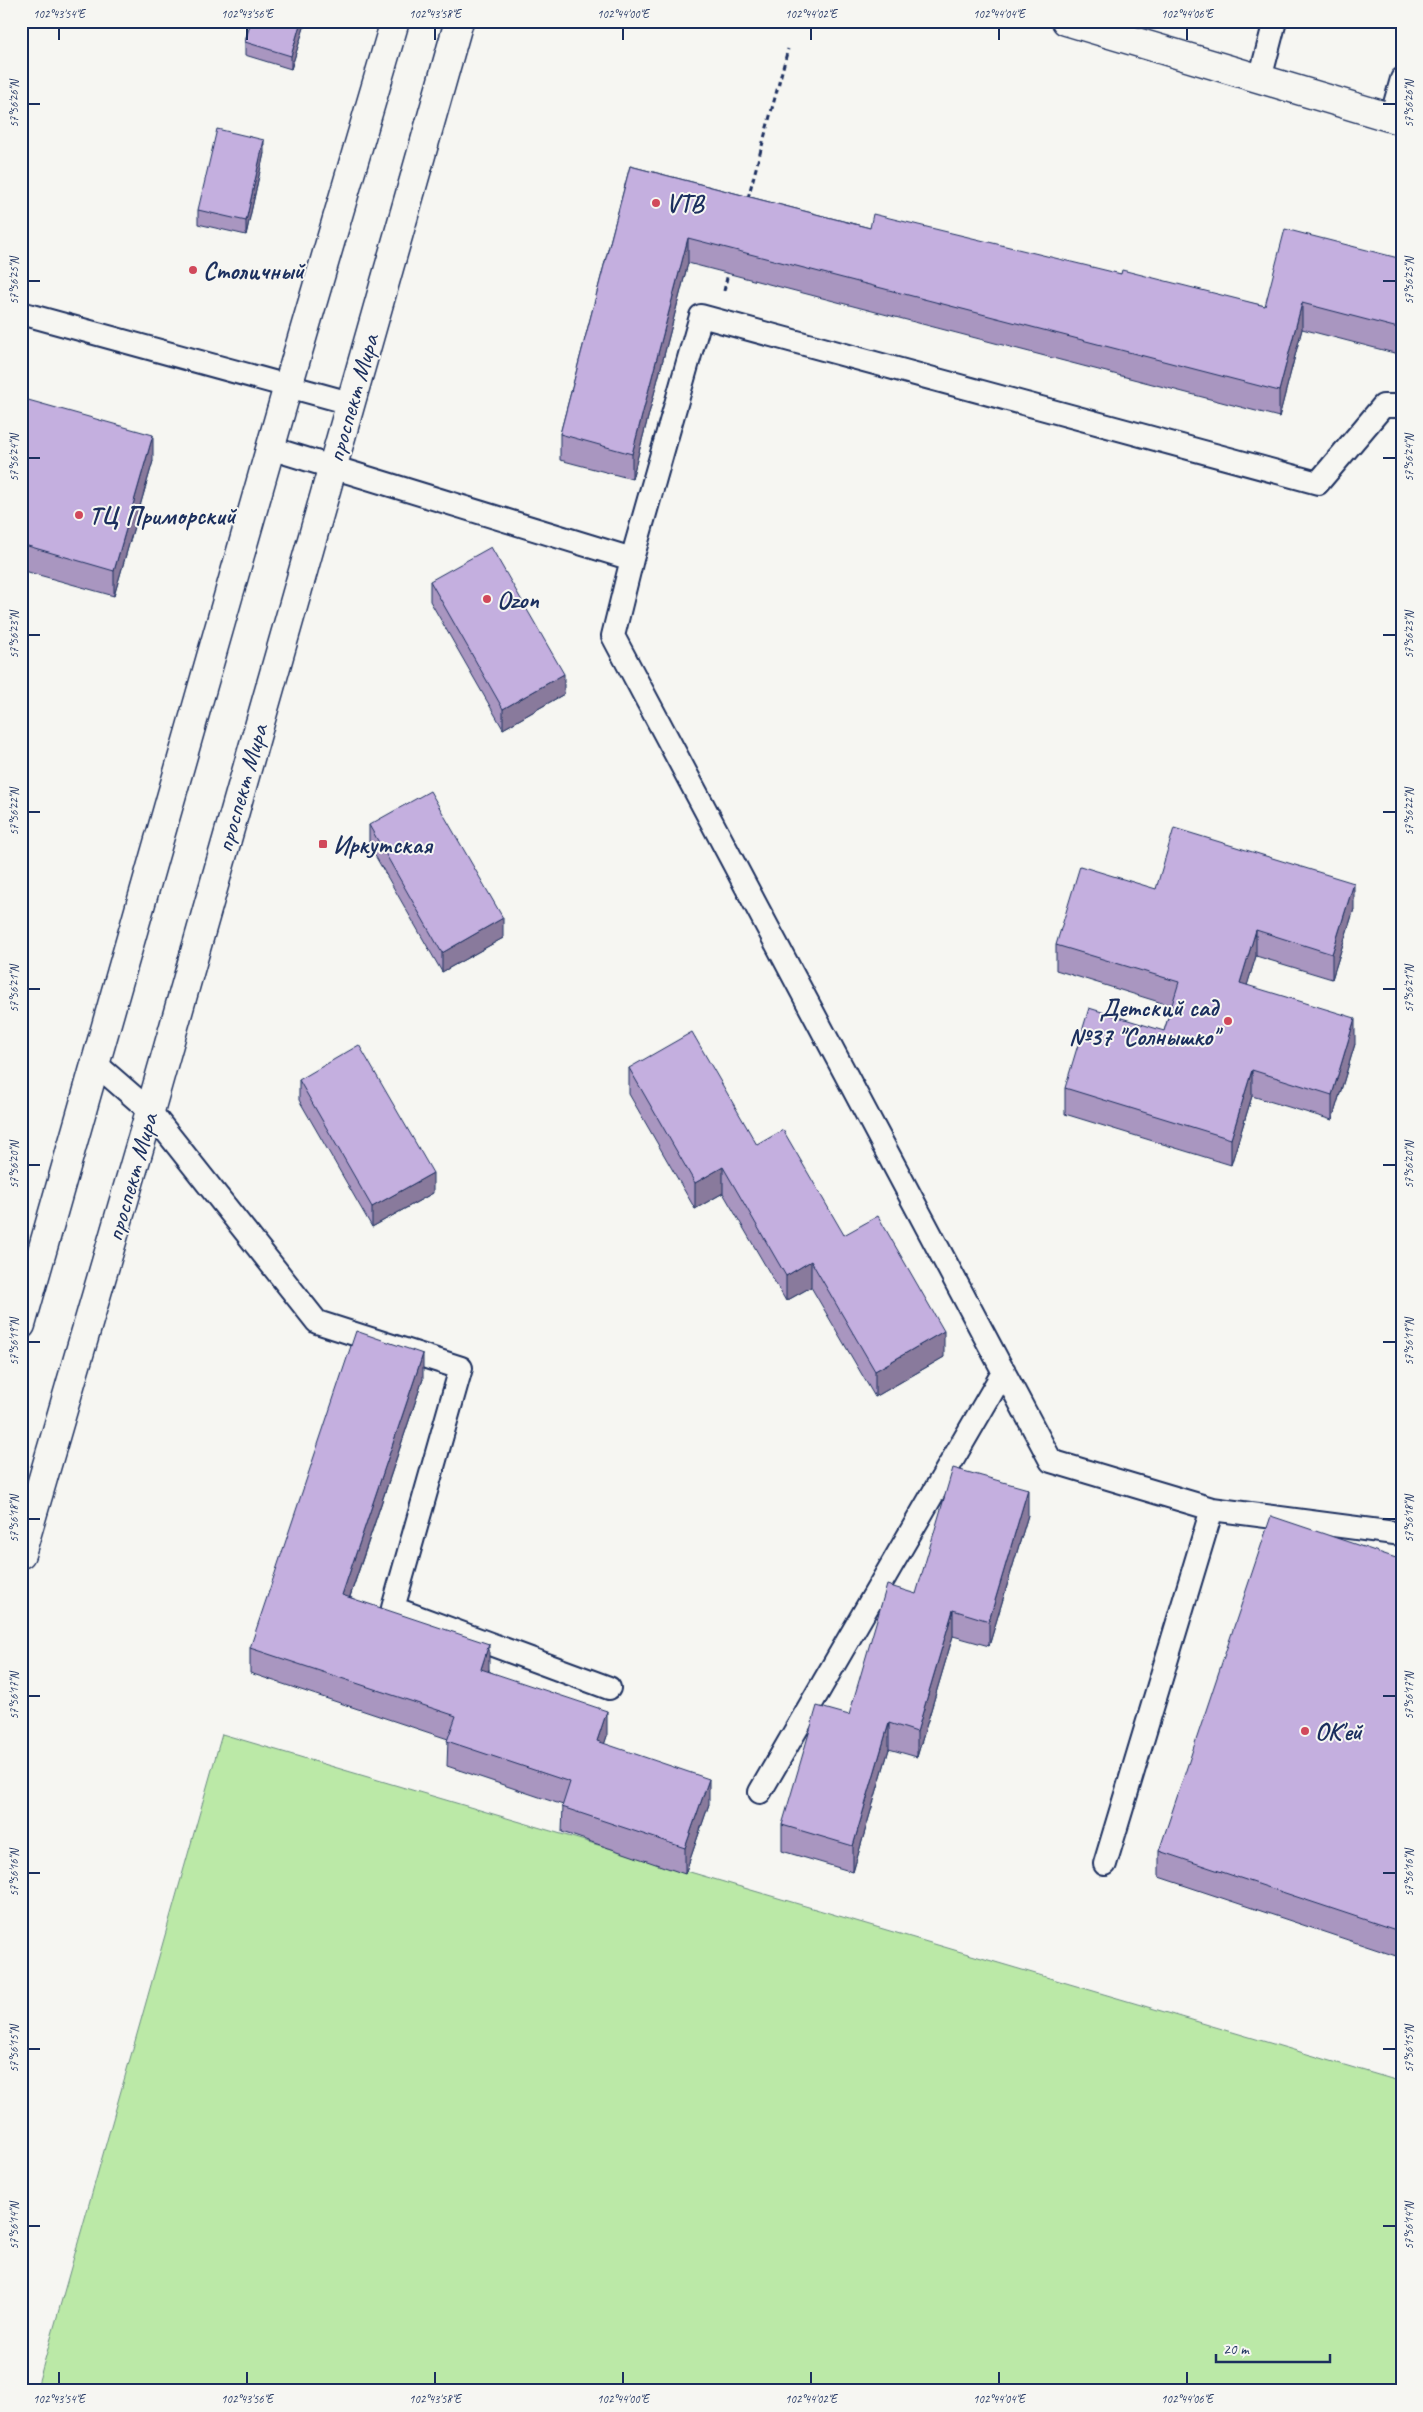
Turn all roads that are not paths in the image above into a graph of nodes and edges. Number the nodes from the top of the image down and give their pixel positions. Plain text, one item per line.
1 (395, 21) edge
2 (460, 21) edge
3 (1066, 21) edge
4 (1275, 21) edge
5 (1260, 79) junction
6 (1402, 79) edge
7 (1396, 120) edge
8 (21, 313) edge
9 (288, 386) junction
10 (350, 403) junction
11 (1402, 406) edge
12 (270, 448) junction
13 (332, 467) junction
14 (632, 559) junction
15 (97, 1065) junction
16 (150, 1110) junction
17 (21, 1325) edge
18 (1004, 1371) junction
19 (1212, 1509) junction
20 (1402, 1534) edge
21 (21, 1554) edge
22 (609, 1688) dead end
23 (760, 1792) dead end
24 (1105, 1864) dead end

1 - 9 street
2 - 10 street, проспект Мира
3 - 5 street
4 - 5 lane
5 - 7 street
6 - 7 lane
8 - 9 lane
9 - 10 lane
9 - 12 street
10 - 13 street, проспект Мира
11 - 14 lane
12 - 13 lane
12 - 15 street
13 - 14 lane
13 - 16 street, проспект Мира
14 - 18 lane
15 - 16 lane
15 - 17 street
16 - 21 street, проспект Мира
16 - 22 lane
18 - 19 lane
18 - 23 lane
19 - 20 lane
19 - 24 lane

